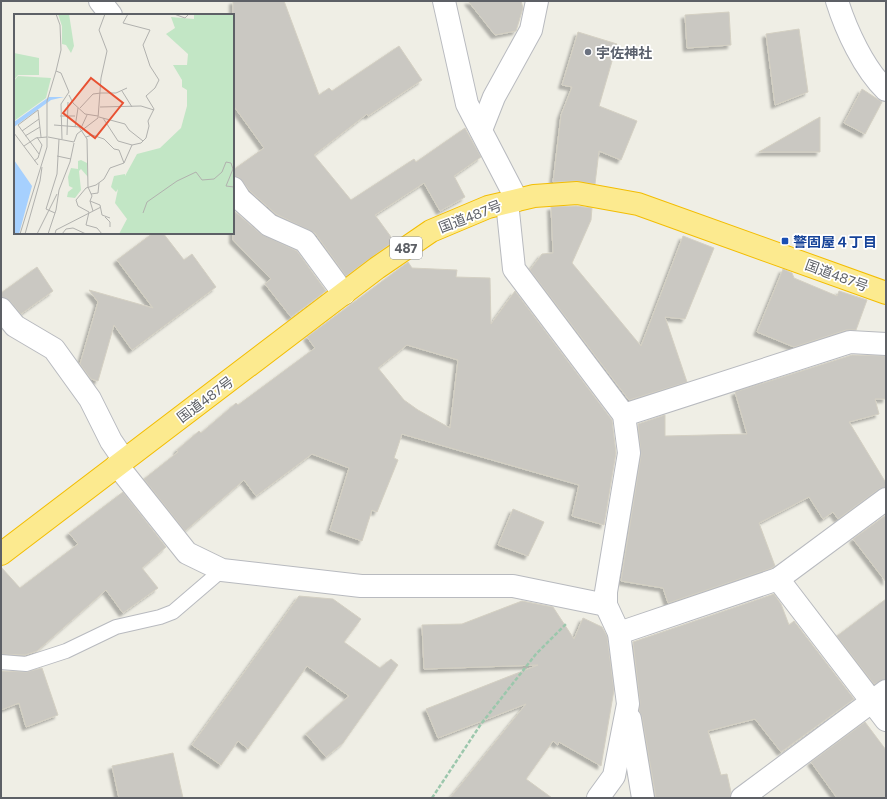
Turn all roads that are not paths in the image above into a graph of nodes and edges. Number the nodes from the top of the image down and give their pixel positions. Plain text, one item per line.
1 (100, 1) edge
2 (444, 1) edge
3 (537, 1) edge
4 (837, 1) edge
5 (110, 14) edge
6 (886, 90) edge
7 (481, 130) junction
8 (234, 190) edge
9 (512, 201) junction
10 (886, 293) edge
11 (344, 294) junction
12 (1, 309) edge
13 (886, 344) edge
14 (624, 415) junction
15 (121, 463) junction
16 (886, 499) edge
17 (1, 554) edge
18 (222, 570) junction
19 (778, 579) junction
20 (598, 603) junction
21 (619, 633) junction
22 (1, 662) edge
23 (879, 696) edge
24 (628, 704) junction
25 (886, 720) edge
26 (598, 798) edge
27 (642, 798) edge
28 (742, 798) edge

1 - 5 street
2 - 7 street
3 - 7 street
4 - 6 street
7 - 9 street
8 - 11 street
9 - 10 highway, 国道487号 / 487
9 - 11 highway, 国道487号 / 487
9 - 14 street
11 - 15 highway, 国道487号 / 487
12 - 15 street
13 - 14 street
14 - 20 street
15 - 17 highway, 国道487号 / 487
15 - 18 street
16 - 19 street
18 - 20 street
18 - 22 lane
19 - 21 street
19 - 23 street
20 - 21 street
21 - 24 street
23 - 25 street
23 - 28 street
24 - 26 street
24 - 27 street

